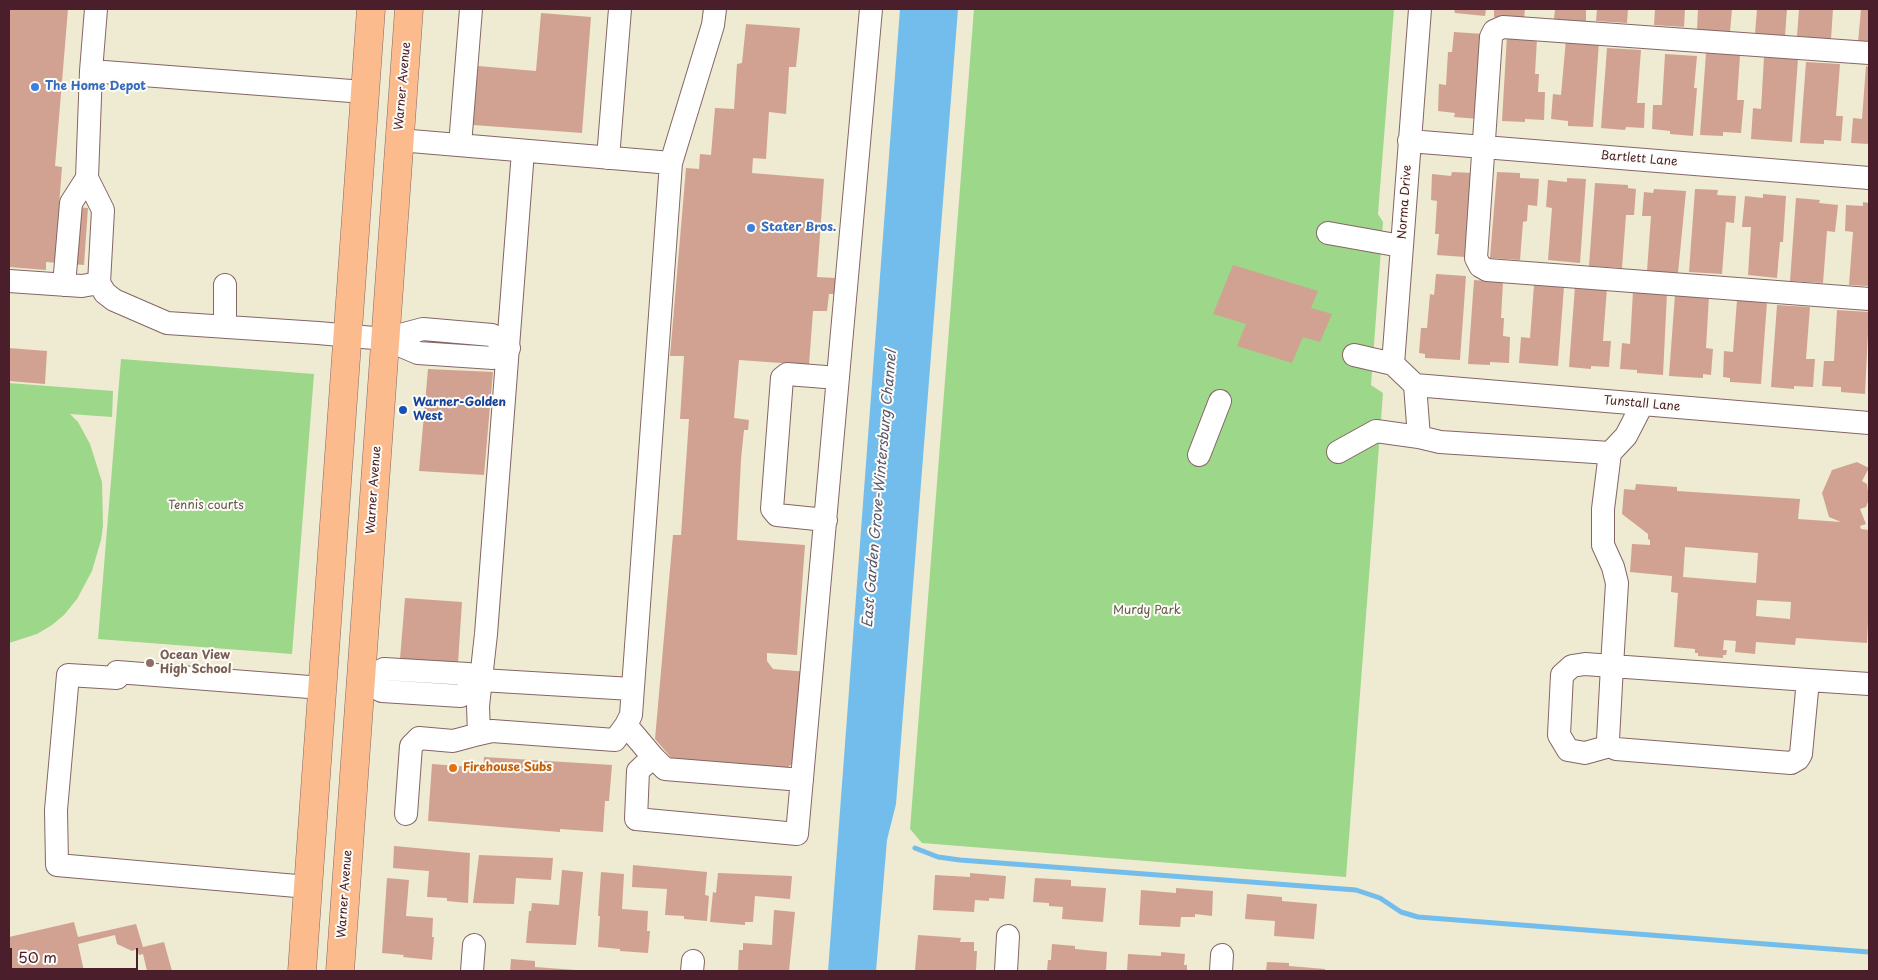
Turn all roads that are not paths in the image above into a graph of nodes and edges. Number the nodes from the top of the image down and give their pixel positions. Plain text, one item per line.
1 (96, 9) edge
2 (371, 9) edge
3 (410, 9) edge
4 (471, 9) edge
5 (620, 9) edge
6 (715, 9) edge
7 (872, 9) edge
8 (1420, 9) edge
9 (1869, 53) edge
10 (91, 71) junction
11 (364, 92) junction
12 (399, 140) junction
13 (1409, 141) junction
14 (460, 145) junction
15 (1483, 147) junction
16 (523, 151) junction
17 (608, 158) junction
18 (671, 163) junction
19 (87, 178) junction
20 (1869, 178) edge
21 (1328, 233) dead end
22 (1401, 246) junction
23 (9, 281) edge
24 (99, 282) junction
25 (64, 285) junction
26 (226, 285) dead end
27 (1869, 299) edge
28 (225, 327) junction
29 (347, 336) junction
30 (385, 339) junction
31 (509, 348) junction
32 (1354, 355) dead end
33 (1393, 364) junction
34 (838, 378) junction
35 (1414, 385) junction
36 (1220, 401) dead end
37 (1642, 404) junction
38 (1869, 423) edge
39 (1419, 437) junction
40 (1338, 452) dead end
41 (1610, 453) junction
42 (1199, 455) dead end
43 (826, 520) junction
44 (331, 558) junction
45 (1612, 666) junction
46 (361, 680) junction
47 (481, 680) junction
48 (1808, 680) junction
49 (1869, 684) edge
50 (322, 688) junction
51 (632, 689) junction
52 (626, 725) junction
53 (479, 734) junction
54 (1610, 746) junction
55 (355, 756) junction
56 (653, 757) junction
57 (802, 780) junction
58 (314, 790) junction
59 (406, 814) dead end
60 (308, 887) junction
61 (1008, 936) dead end
62 (474, 945) dead end
63 (302, 971) edge
64 (316, 971) edge
65 (340, 971) edge
66 (472, 971) edge
67 (1006, 971) edge

1 - 10 street
2 - 11 main road
3 - 12 main road, Warner Avenue
4 - 14 street
5 - 17 street
6 - 18 street
7 - 34 street
8 - 13 street, Norma Drive
9 - 15 street
10 - 11 street
10 - 19 street
11 - 29 main road
12 - 14 street
12 - 30 main road, Warner Avenue
13 - 15 street, Bartlett Lane
13 - 22 street, Norma Drive
14 - 16 street
15 - 20 street, Bartlett Lane
15 - 27 street
16 - 17 street
16 - 31 street
17 - 18 street
18 - 51 street
19 - 24 street
19 - 25 street
21 - 22 street
22 - 33 street, Norma Drive
23 - 25 street
24 - 25 street
24 - 28 street
26 - 28 street
28 - 29 street
29 - 30 street
29 - 44 main road
30 - 31 street
30 - 46 main road, Warner Avenue
31 - 47 street
32 - 33 street
33 - 35 street
34 - 43 street
34 - 43 street
35 - 37 street, Tunstall Lane
35 - 39 street
36 - 42 street
37 - 38 street, Tunstall Lane
37 - 41 street
39 - 40 street
39 - 41 street
41 - 45 street
43 - 57 street
44 - 46 main road
44 - 50 main road
45 - 48 street
45 - 54 street
45 - 54 street
46 - 47 street
46 - 55 main road, Warner Avenue
46 - 58 main road
47 - 51 street
47 - 53 street
48 - 49 street
48 - 54 street
50 - 58 main road
50 - 60 street
51 - 52 street
52 - 53 street
52 - 56 street
53 - 59 street
55 - 60 main road
55 - 65 main road, Warner Avenue
56 - 57 street
56 - 57 street
58 - 60 main road
60 - 63 main road
60 - 64 main road
61 - 67 street
62 - 66 street

